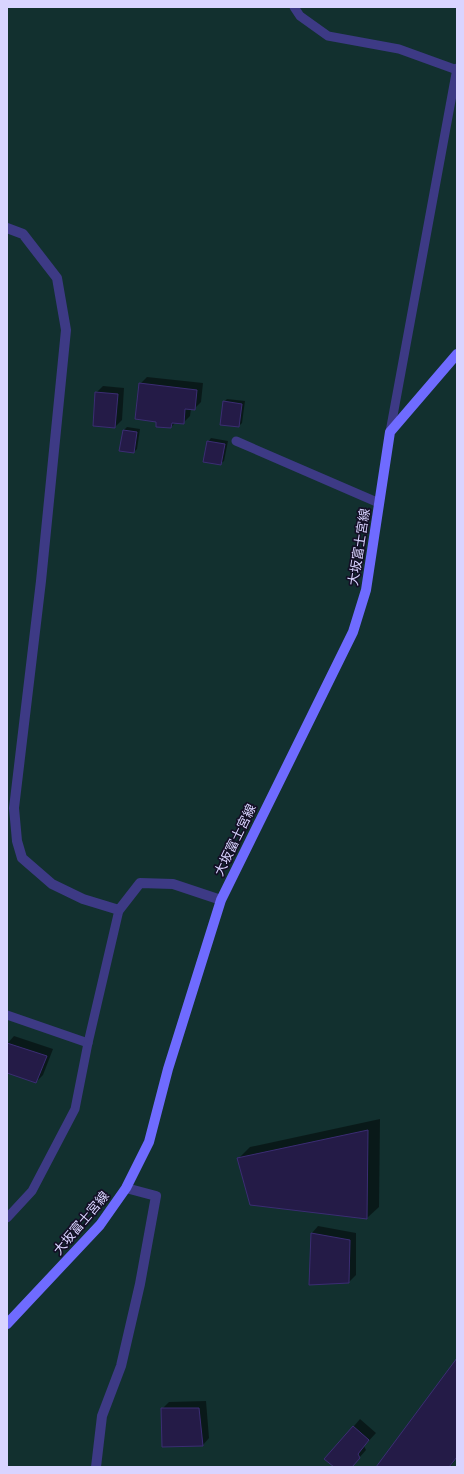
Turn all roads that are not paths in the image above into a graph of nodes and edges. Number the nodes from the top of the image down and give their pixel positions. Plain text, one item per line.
1 (294, 7) edge
2 (457, 69) edge
3 (7, 228) edge
4 (457, 354) edge
5 (390, 432) junction
6 (236, 441) dead end
7 (379, 503) junction
8 (221, 900) junction
9 (119, 910) junction
10 (7, 1015) edge
11 (88, 1043) junction
12 (126, 1188) junction
13 (7, 1218) edge
14 (7, 1324) edge
15 (96, 1467) edge

1 - 2 lane
2 - 5 lane
3 - 9 street
4 - 5 main road
5 - 7 main road, 大坂富士宮線
6 - 7 lane
7 - 8 main road, 大坂富士宮線
8 - 9 street
8 - 12 main road, 大坂富士宮線
9 - 11 lane
10 - 11 lane
11 - 13 lane
12 - 14 main road, 大坂富士宮線
12 - 15 street

